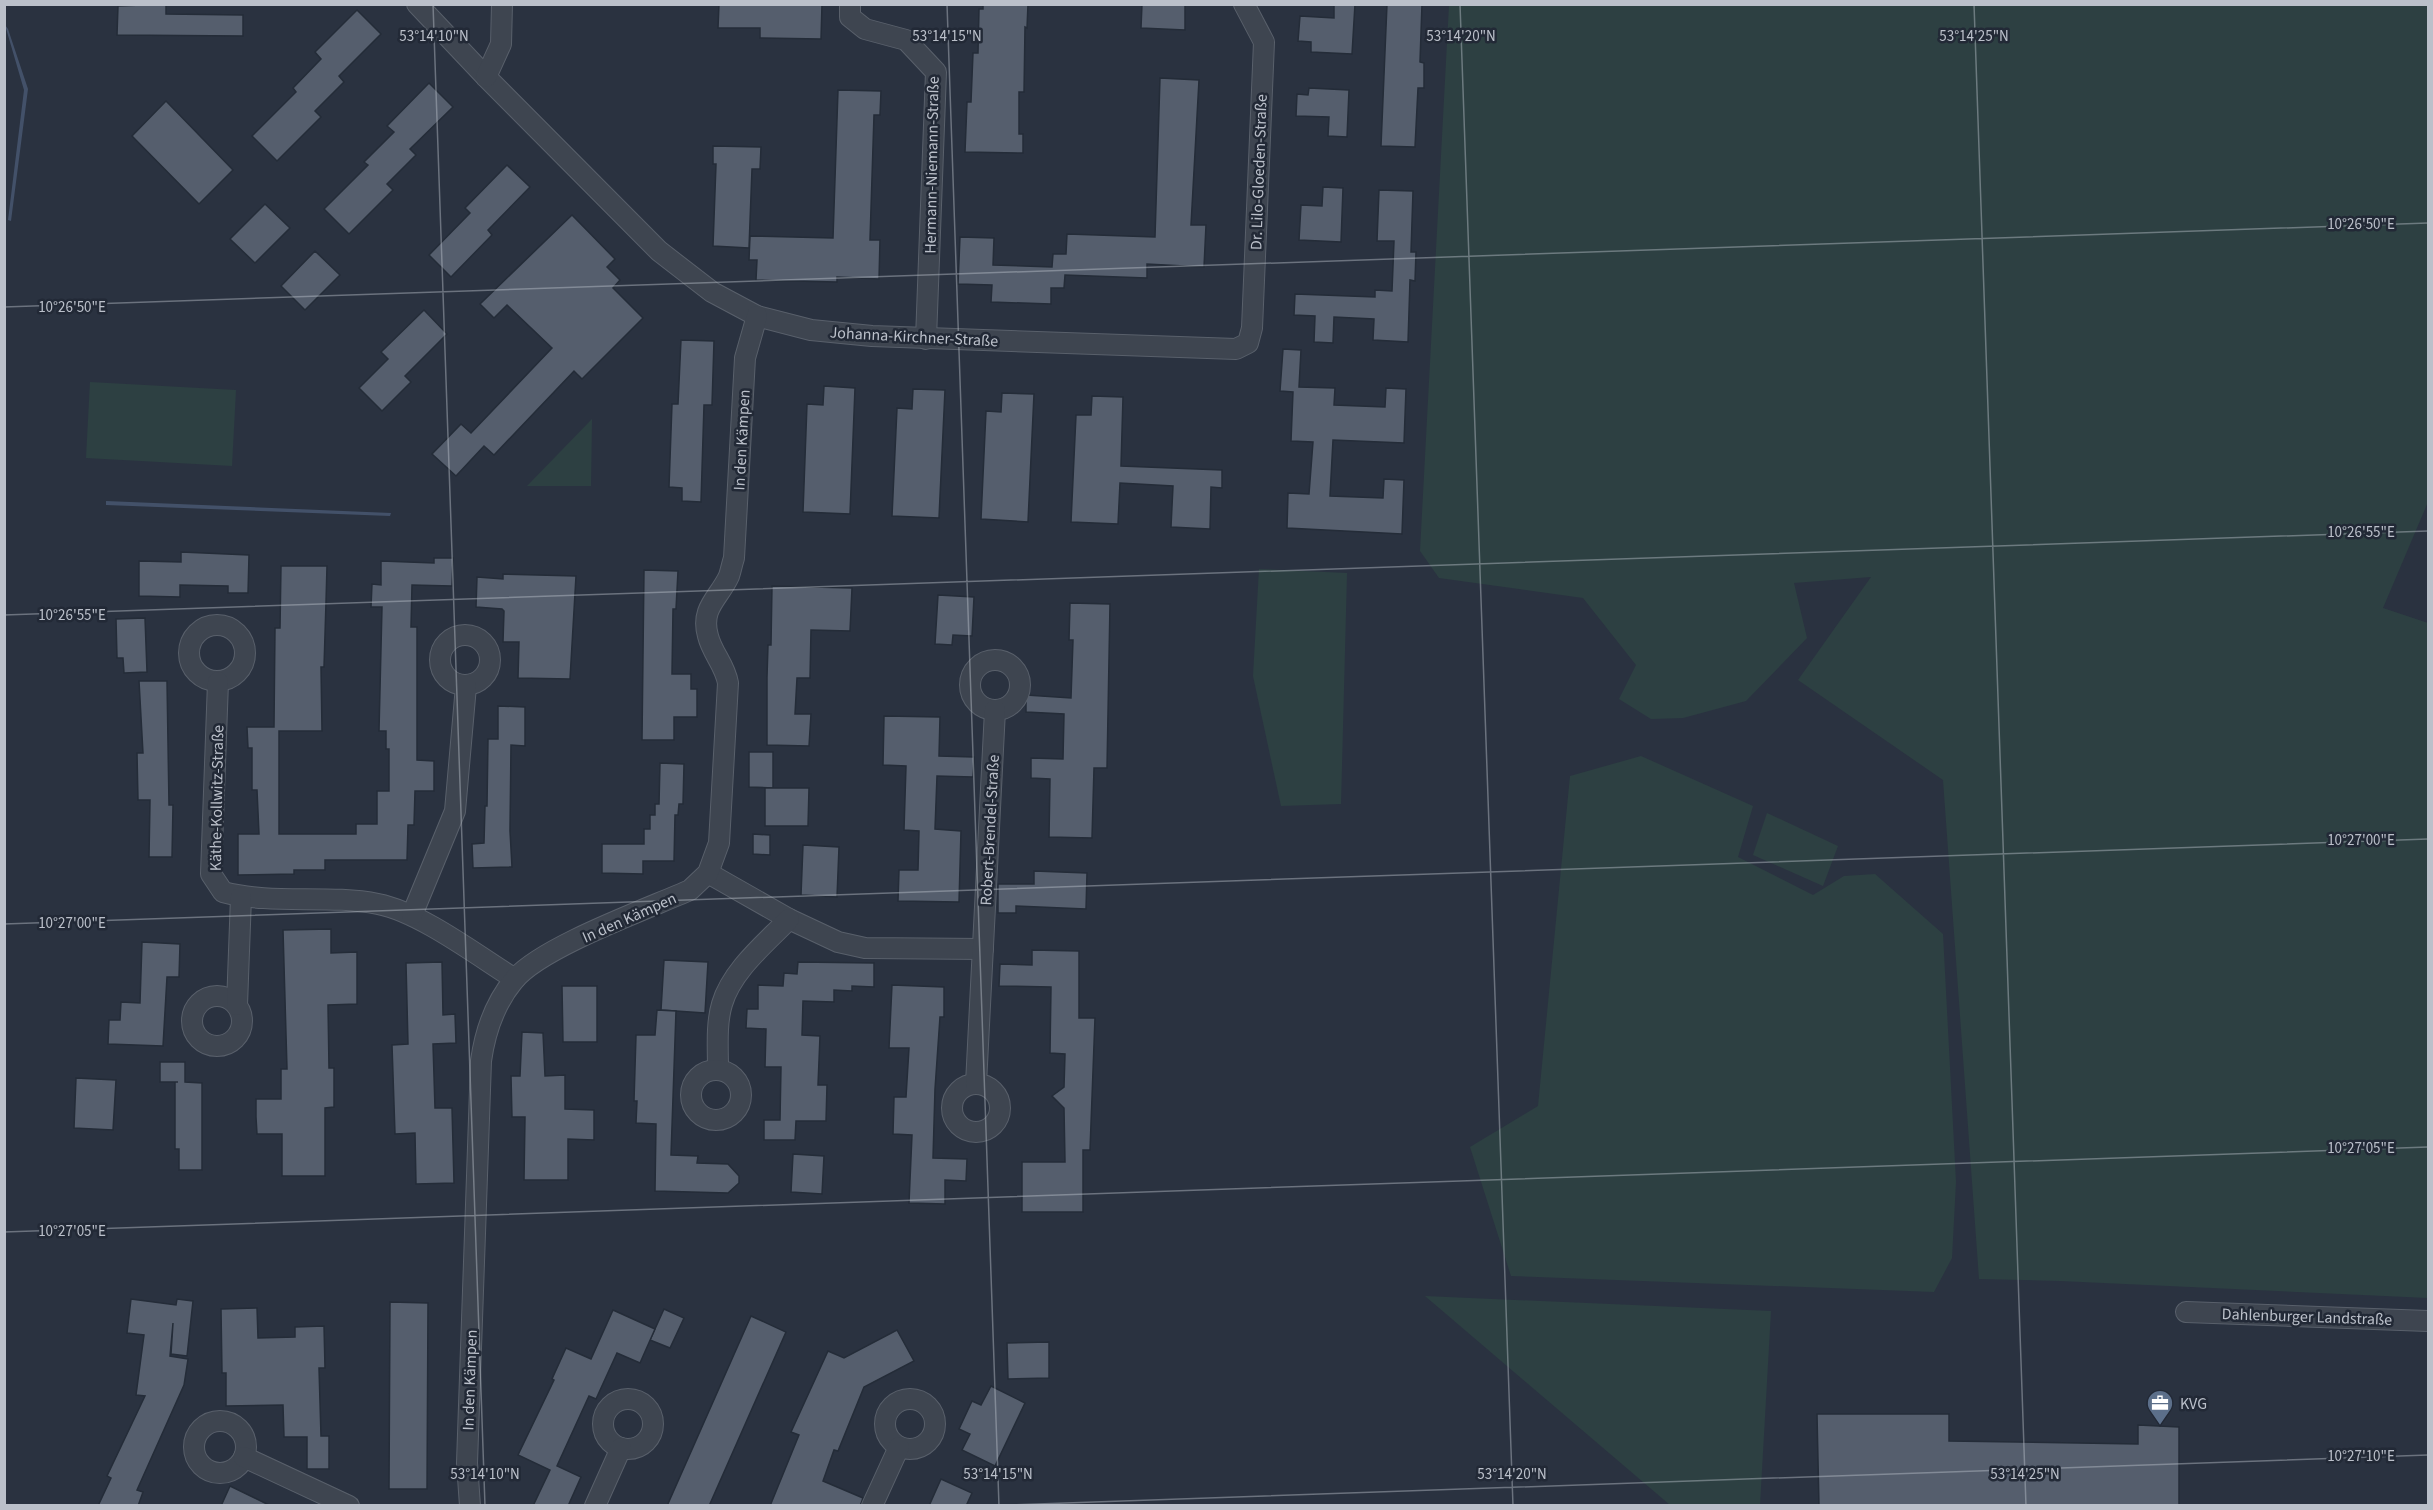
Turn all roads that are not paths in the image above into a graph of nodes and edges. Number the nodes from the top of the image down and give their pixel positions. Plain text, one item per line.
1 (417, 4) edge
2 (502, 4) edge
3 (850, 4) edge
4 (1244, 4) edge
5 (486, 77) junction
6 (758, 316) junction
7 (926, 339) junction
8 (1248, 343) joint
9 (218, 682) dead end
10 (466, 686) dead end
11 (995, 710) dead end
12 (708, 873) junction
13 (241, 897) junction
14 (412, 915) junction
15 (789, 919) junction
16 (982, 950) junction
17 (515, 979) junction
18 (237, 1005) dead end
19 (718, 1069) dead end
20 (976, 1084) dead end
21 (2186, 1312) dead end
22 (2428, 1321) edge
23 (899, 1447) dead end
24 (621, 1448) dead end
25 (244, 1458) dead end
26 (349, 1506) edge
27 (470, 1506) edge
28 (595, 1506) edge
29 (872, 1506) edge

1 - 5 street, Johanna-Kirchner-Straße
2 - 5 street
3 - 7 street, Hermann-Niemann-Straße
4 - 8 street, Dr. Lilo-Gloeden-Straße
5 - 6 street, Johanna-Kirchner-Straße
6 - 7 street, Johanna-Kirchner-Straße
6 - 12 street, In den Kämpen
7 - 8 street, Johanna-Kirchner-Straße
9 - 13 street, Käthe-Kollwitz-Straße
10 - 14 street
11 - 16 street, Robert-Brendel-Straße
12 - 15 street
12 - 17 street, In den Kämpen
13 - 14 street, Käthe-Kollwitz-Straße
13 - 18 street
14 - 17 street, Käthe-Kollwitz-Straße
15 - 16 street
15 - 19 street
16 - 20 street, Robert-Brendel-Straße
17 - 27 street, In den Kämpen
21 - 22 street, Dahlenburger Landstraße
23 - 29 street
24 - 28 street
25 - 26 street

